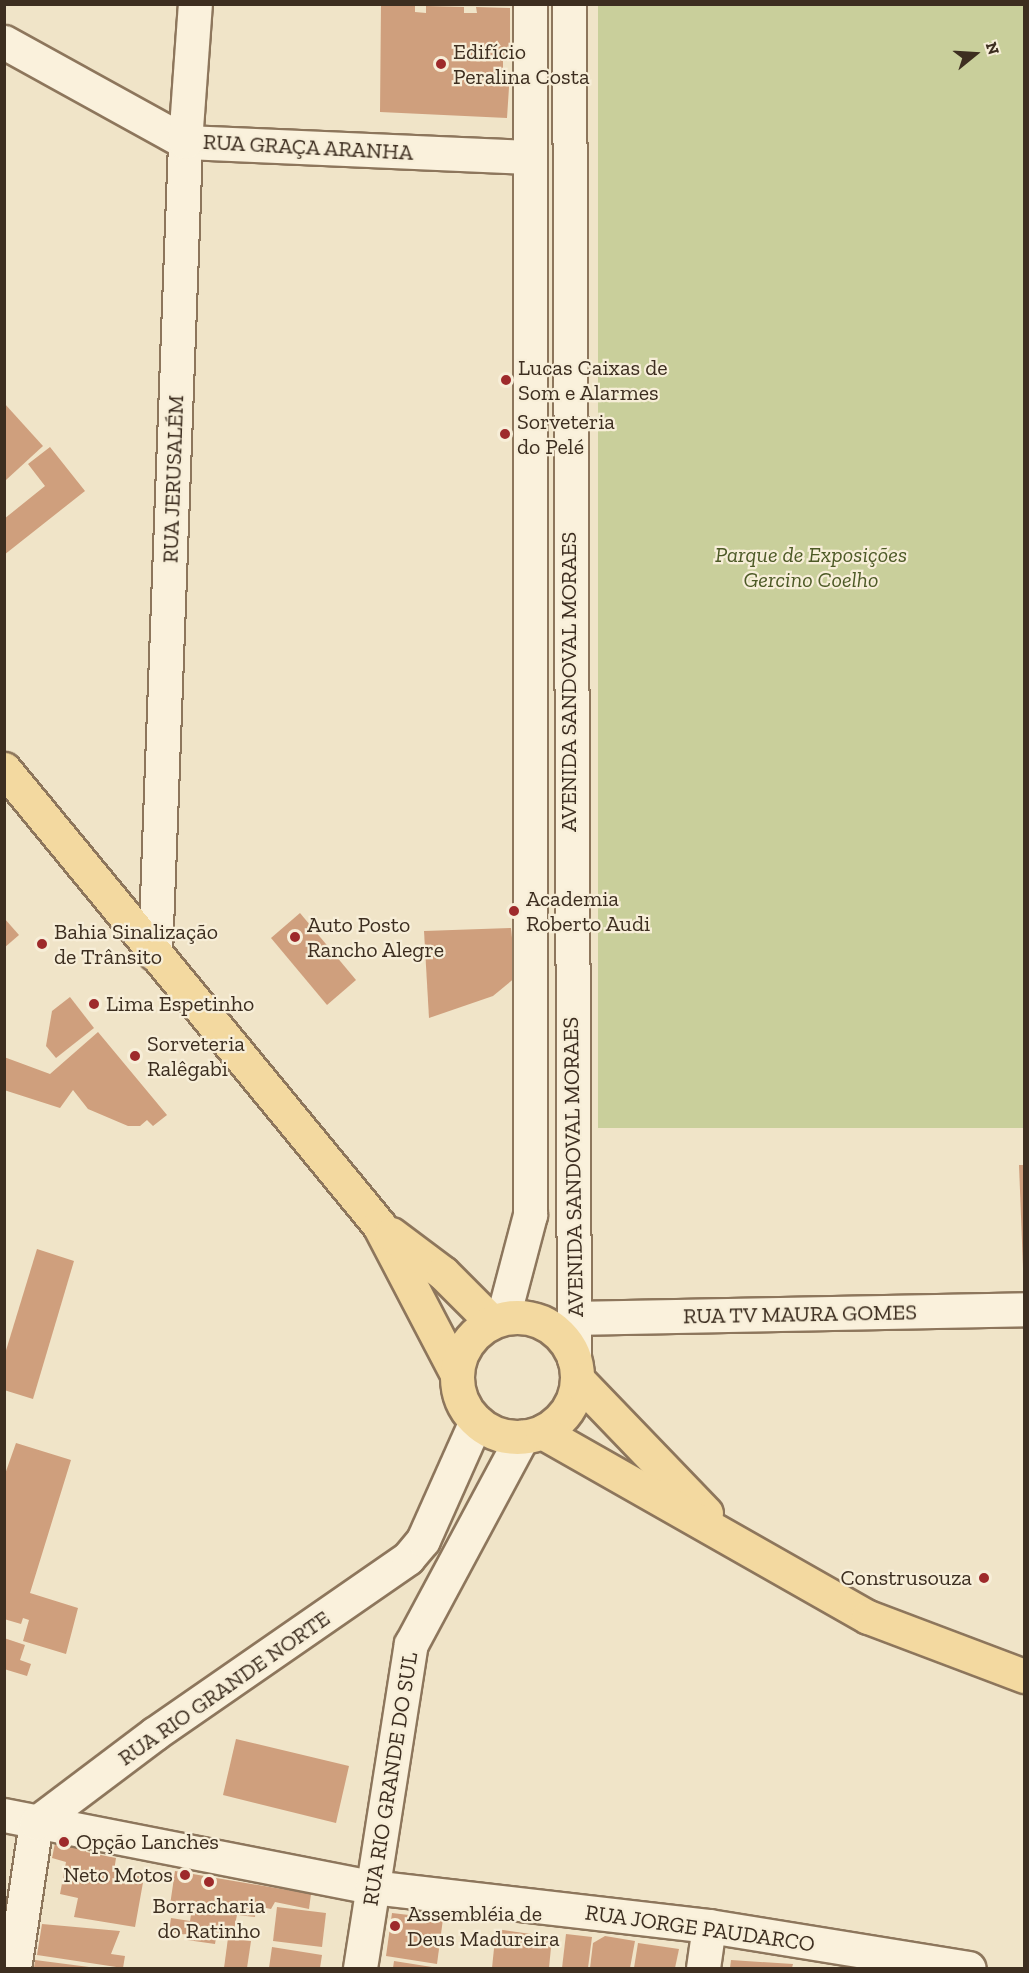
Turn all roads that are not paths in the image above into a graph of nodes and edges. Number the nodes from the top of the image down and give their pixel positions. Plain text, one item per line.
1 (195, 4) edge
2 (530, 4) edge
3 (569, 4) edge
4 (4, 42) edge
5 (185, 142) junction
6 (530, 157) junction
7 (567, 280) junction
8 (532, 281) junction
9 (4, 769) edge
10 (154, 954) junction
11 (379, 1225) junction
12 (1024, 1309) edge
13 (575, 1318) junction
14 (497, 1319) junction
15 (575, 1369) junction
16 (457, 1374) junction
17 (476, 1421) junction
18 (532, 1435) junction
19 (732, 1541) junction
20 (1024, 1676) edge
21 (4, 1815) edge
22 (36, 1823) junction
23 (372, 1887) junction
24 (709, 1926) junction
25 (14, 1968) edge
26 (360, 1968) edge
27 (703, 1968) edge
28 (969, 1968) edge

1 - 5 street, RUA JERUSALÉM
2 - 6 street, AVENIDA SANDOVAL MORAES
3 - 7 street, AVENIDA SANDOVAL MORAES
4 - 5 street, RUA GRAÇA ARANHA
5 - 6 street, RUA GRAÇA ARANHA
5 - 10 street, RUA JERUSALÉM
6 - 8 street, AVENIDA SANDOVAL MORAES
7 - 8 street
7 - 13 street, AVENIDA SANDOVAL MORAES
8 - 14 street, AVENIDA SANDOVAL MORAES
9 - 10 main road
10 - 11 main road
11 - 14 main road
11 - 16 main road
12 - 13 street, RUA TV MAURA GOMES
13 - 15 street, AVENIDA SANDOVAL MORAES
14 - 15 main road
14 - 16 main road
15 - 18 main road
15 - 19 main road
16 - 17 main road
17 - 18 main road
17 - 22 street, RUA RIO GRANDE NORTE
18 - 19 main road
18 - 23 street, RUA RIO GRANDE DO SUL
19 - 20 main road
21 - 22 street, RUA JORGE PAUDARCO
22 - 23 street, RUA JORGE PAUDARCO
22 - 25 street
23 - 24 street, RUA JORGE PAUDARCO
23 - 26 street, RUA RIO GRANDE DO SUL
24 - 27 street
24 - 28 street, RUA JORGE PAUDARCO

